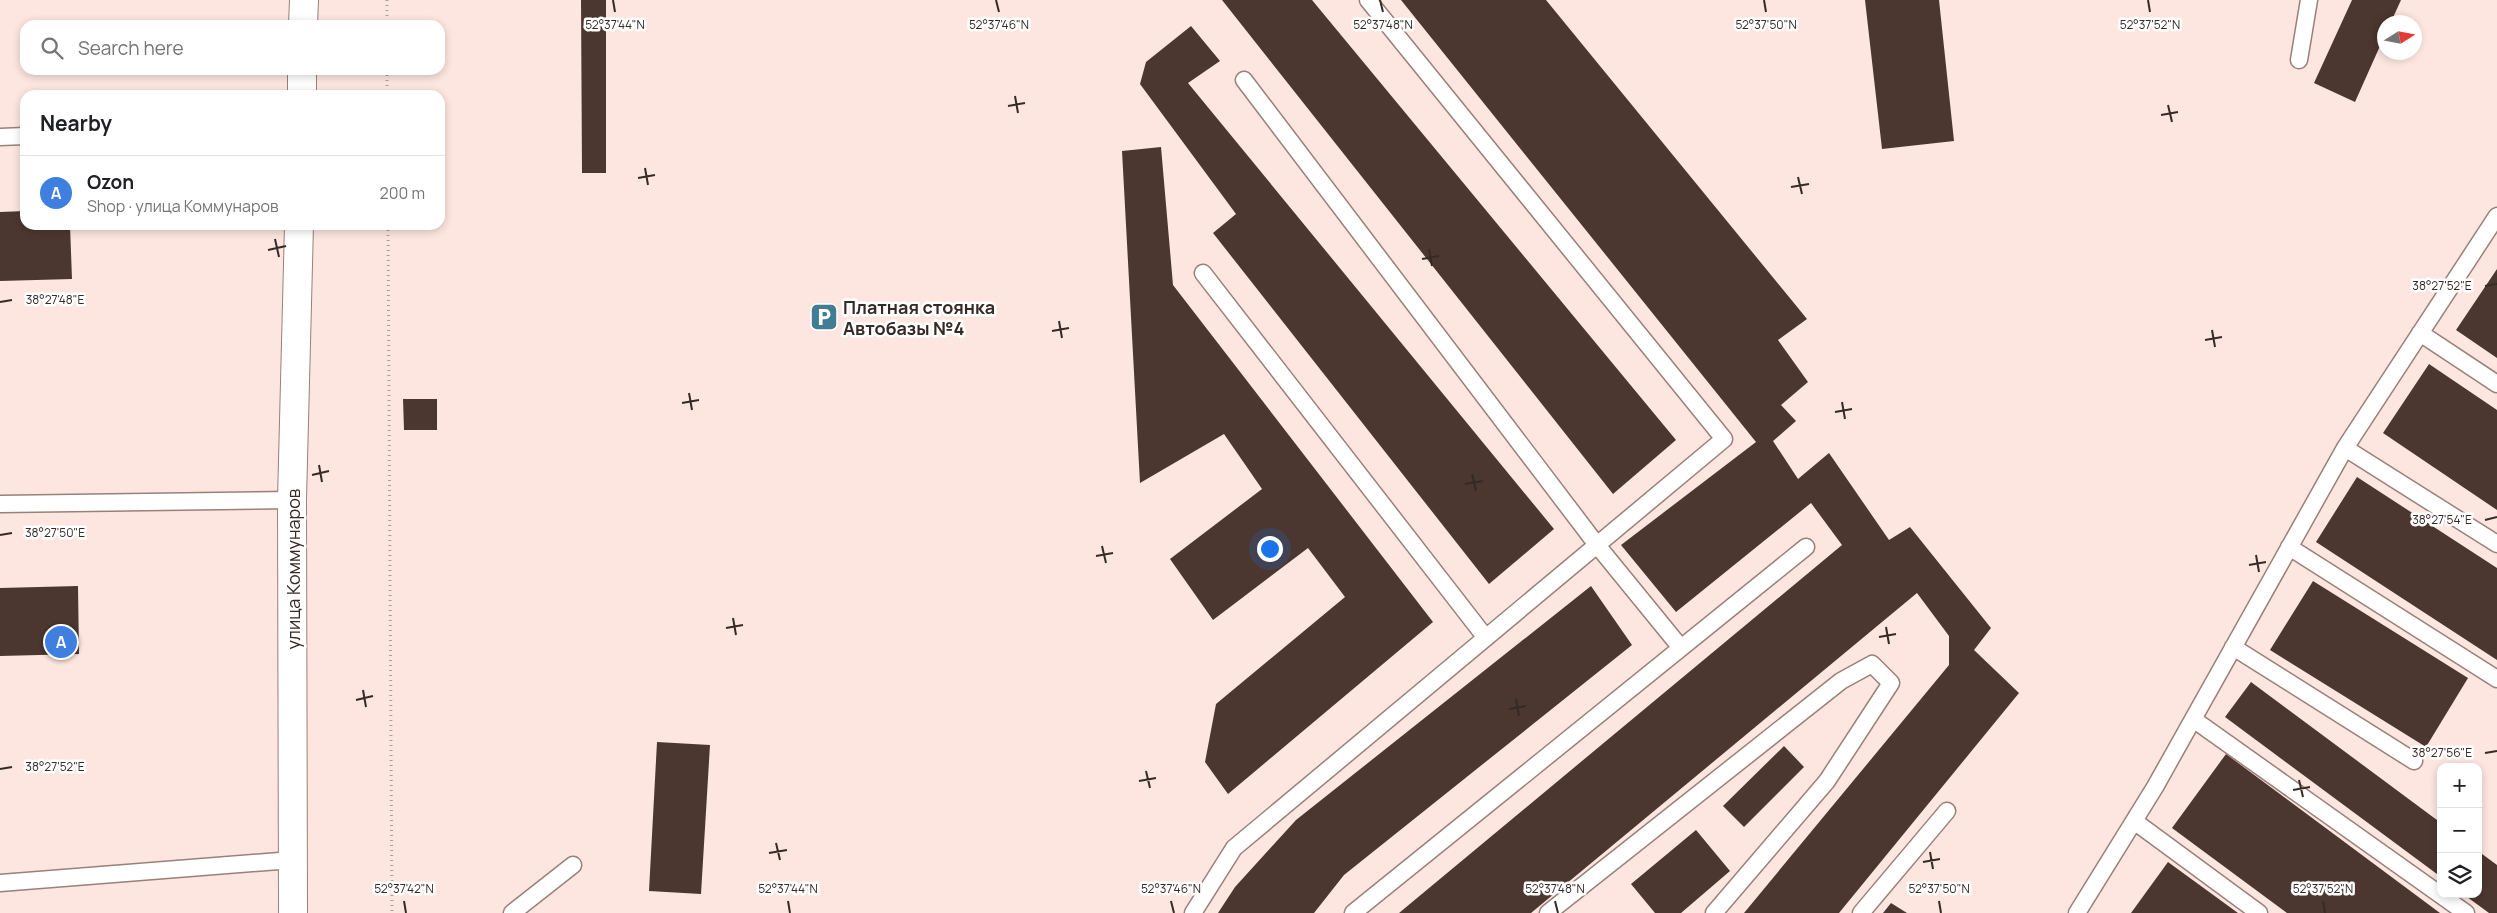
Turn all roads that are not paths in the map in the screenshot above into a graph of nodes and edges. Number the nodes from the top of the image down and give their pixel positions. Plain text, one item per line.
1 (304, 0) edge
2 (1368, 0) edge
3 (2309, 0) edge
4 (303, 20) edge
5 (2299, 60) dead end
6 (302, 75) edge
7 (1244, 80) dead end
8 (302, 90) edge
9 (20, 136) edge
10 (0, 137) edge
11 (2494, 227) edge
12 (299, 230) edge
13 (1203, 273) dead end
14 (2420, 333) junction
15 (2497, 384) edge
16 (2345, 448) junction
17 (292, 500) junction
18 (0, 504) edge
19 (1597, 544) junction
20 (2497, 544) edge
21 (1806, 547) dead end
22 (2289, 547) junction
23 (1486, 638) junction
24 (2233, 647) junction
25 (1681, 648) junction
26 (2497, 679) edge
27 (2193, 719) junction
28 (2414, 761) dead end
29 (1947, 811) dead end
30 (2134, 821) junction
31 (292, 860) junction
32 (573, 865) dead end
33 (0, 883) edge
34 (293, 913) edge
35 (512, 913) edge
36 (1193, 913) edge
37 (1353, 913) edge
38 (1548, 913) edge
39 (1714, 913) edge
40 (1861, 913) edge
41 (2077, 913) edge
42 (2259, 913) edge
43 (2466, 913) edge

1 - 4 main road
2 - 19 lane
3 - 5 lane
6 - 8 main road
7 - 19 lane
9 - 10 lane
11 - 14 lane
12 - 17 main road, улица Коммунаров
13 - 23 lane
14 - 15 lane
14 - 16 lane
16 - 20 lane
16 - 22 lane
17 - 18 lane
17 - 31 main road, улица Коммунаров
19 - 23 lane
19 - 25 lane
21 - 25 lane
22 - 24 lane
22 - 26 lane
23 - 36 lane
24 - 27 lane
24 - 28 lane
25 - 37 lane
27 - 30 lane
27 - 43 lane
29 - 40 lane
30 - 41 lane
30 - 42 lane
31 - 33 lane
31 - 34 main road, улица Коммунаров
32 - 35 lane
38 - 39 lane

